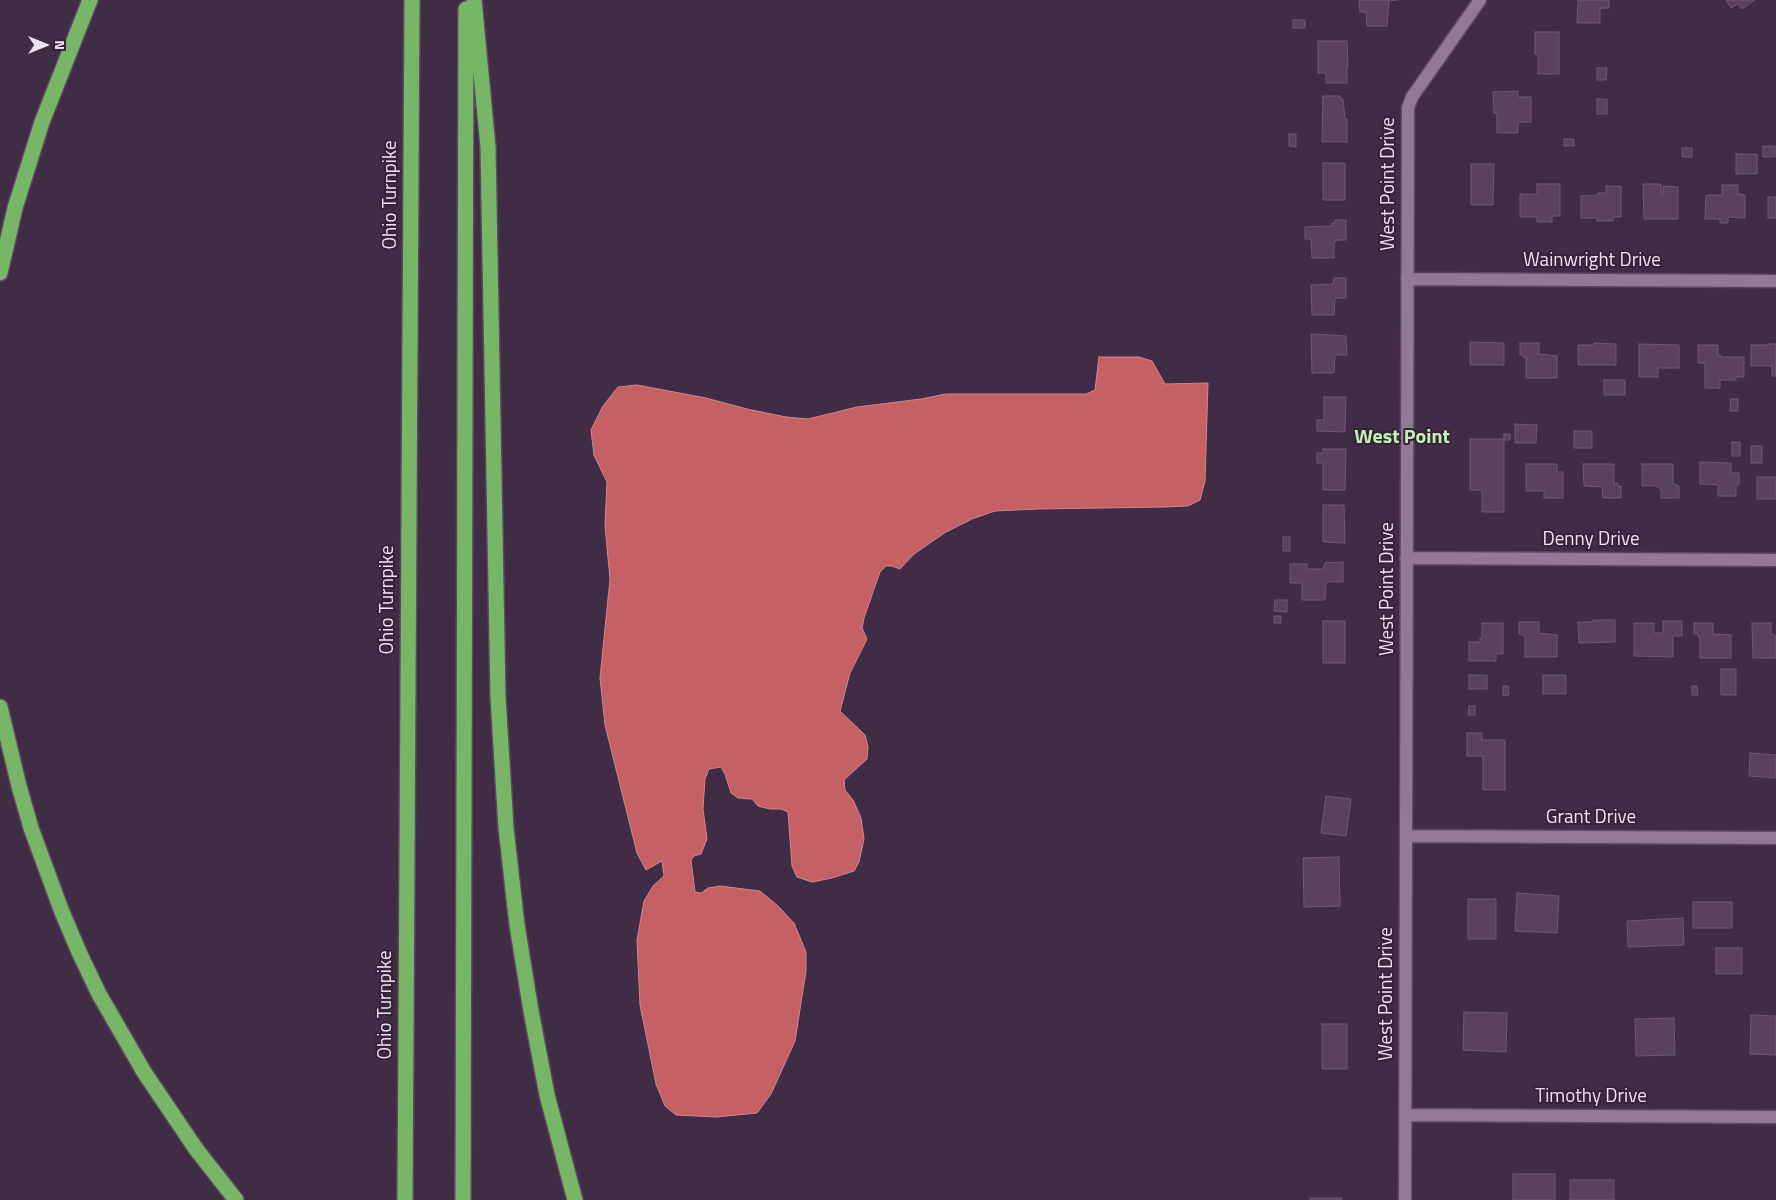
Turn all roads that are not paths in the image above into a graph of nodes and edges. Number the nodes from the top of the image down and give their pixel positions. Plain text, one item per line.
1 (90, 0) edge
2 (412, 0) edge
3 (466, 0) edge
4 (474, 0) edge
5 (1480, 0) edge
6 (0, 274) edge
7 (1407, 279) junction
8 (1776, 281) edge
9 (1406, 558) junction
10 (1776, 560) edge
11 (0, 708) edge
12 (1406, 836) junction
13 (1776, 838) edge
14 (1405, 1115) junction
15 (1776, 1117) edge
16 (236, 1200) edge
17 (405, 1200) edge
18 (464, 1200) edge
19 (575, 1200) edge
20 (1405, 1200) edge

1 - 6 highway
2 - 17 highway, Ohio Turnpike
3 - 18 highway
4 - 19 highway
5 - 7 street, West Point Drive
7 - 8 street, Wainwright Drive
7 - 9 street, West Point Drive
9 - 10 street, Denny Drive
9 - 12 street, West Point Drive
11 - 16 highway
12 - 13 street, Grant Drive
12 - 14 street, West Point Drive
14 - 15 street, Timothy Drive
14 - 20 street, West Point Drive

